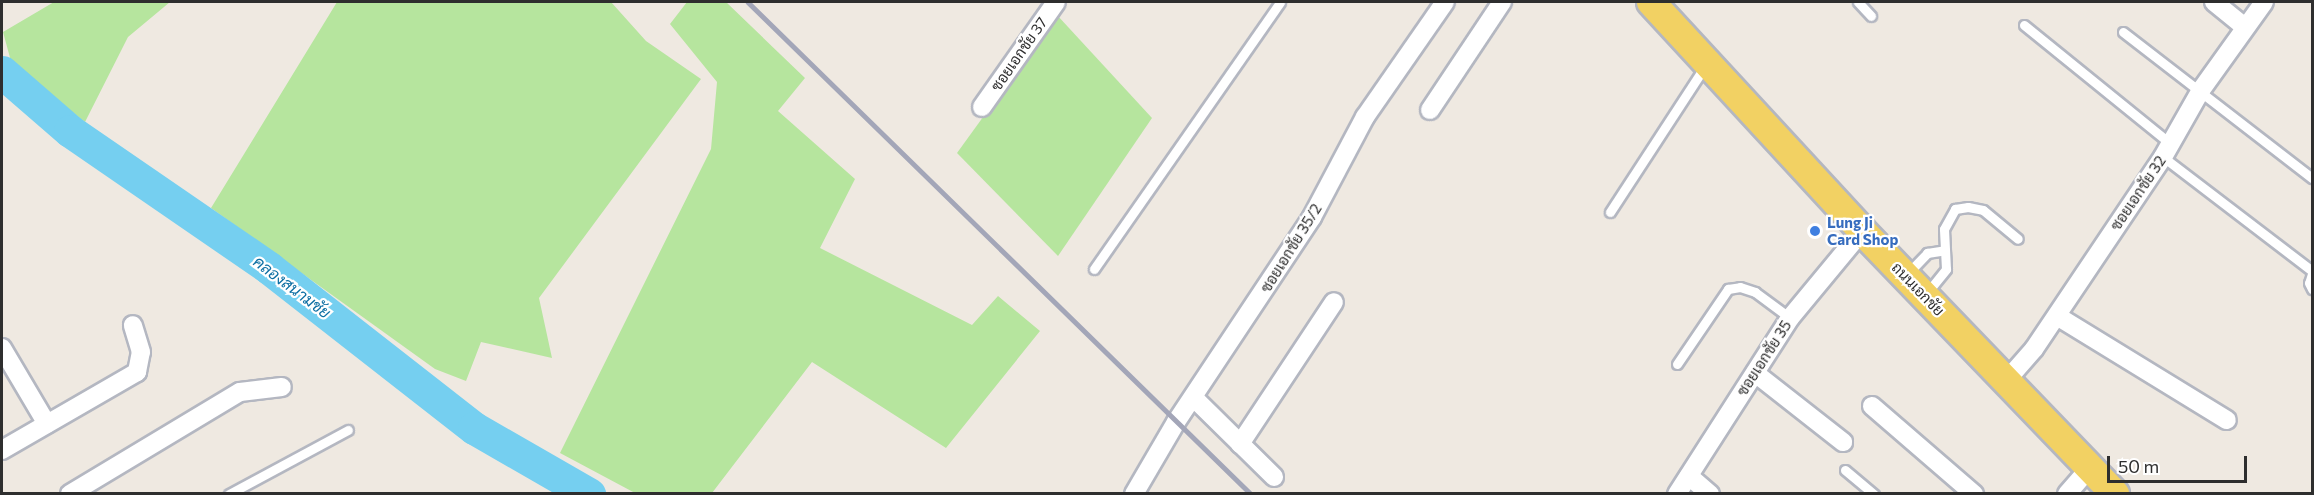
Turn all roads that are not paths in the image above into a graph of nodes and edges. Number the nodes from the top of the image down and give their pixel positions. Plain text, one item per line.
1 (1056, 2) edge
2 (1280, 2) edge
3 (1445, 2) edge
4 (1502, 2) edge
5 (1858, 2) edge
6 (2214, 2) edge
7 (2264, 2) edge
8 (1662, 9) edge
9 (1871, 16) dead end
10 (2024, 25) dead end
11 (2245, 27) junction
12 (2123, 32) dead end
13 (1707, 63) junction
14 (2201, 90) junction
15 (982, 107) dead end
16 (1430, 110) dead end
17 (2167, 150) junction
18 (2313, 178) edge
19 (1610, 212) dead end
20 (1862, 231) junction
21 (2018, 239) dead end
22 (1945, 250) junction
23 (1094, 269) dead end
24 (2313, 273) edge
25 (1905, 275) junction
26 (2313, 289) edge
27 (1925, 296) junction
28 (1334, 302) dead end
29 (2057, 316) junction
30 (1790, 318) junction
31 (132, 325) dead end
32 (2, 348) edge
33 (1677, 364) dead end
34 (1755, 373) junction
35 (2006, 381) junction
36 (282, 387) dead end
37 (1195, 399) junction
38 (1872, 406) dead end
39 (2226, 420) dead end
40 (46, 424) junction
41 (348, 430) dead end
42 (1843, 442) dead end
43 (1240, 444) junction
44 (2, 450) edge
45 (2090, 468) junction
46 (1845, 470) dead end
47 (1689, 476) junction
48 (1274, 477) dead end
49 (1964, 490) edge
50 (70, 494) edge
51 (229, 494) edge
52 (1134, 494) edge
53 (1677, 494) edge
54 (1710, 494) edge
55 (1874, 494) edge
56 (2067, 494) edge
57 (2115, 494) edge

1 - 15 street, ซอยเอกชัย 37
2 - 23 lane
3 - 37 street, ซอยเอกชัย 35/2
4 - 16 street
5 - 9 lane
6 - 11 street
7 - 11 street, ซอยเอกชัย 32
8 - 13 main road, ถนนเอกชัย
10 - 17 lane
11 - 14 street, ซอยเอกชัย 32
12 - 14 lane
13 - 19 lane
13 - 20 main road, ถนนเอกชัย
14 - 17 street, ซอยเอกชัย 32
14 - 18 lane
17 - 24 lane
17 - 29 street, ซอยเอกชัย 32
20 - 25 main road, ถนนเอกชัย
20 - 30 street, ซอยเอกชัย 35
21 - 22 lane
22 - 25 lane
22 - 27 lane
24 - 26 lane
25 - 27 main road, ถนนเอกชัย
27 - 35 main road, ถนนเอกชัย
28 - 43 street
29 - 35 street, ซอยเอกชัย 32
29 - 39 street
30 - 33 lane
30 - 34 street, ซอยเอกชัย 35
31 - 40 street
32 - 40 street
34 - 42 street
34 - 47 street, ซอยเอกชัย 35
35 - 45 main road, ถนนเอกชัย
36 - 50 street
37 - 43 street
37 - 52 street, ซอยเอกชัย 35/2
38 - 49 street
40 - 44 street
41 - 51 lane
43 - 48 street
45 - 56 street
45 - 57 main road, ถนนเอกชัย
46 - 55 lane
47 - 53 street, ซอยเอกชัย 35
47 - 54 street

